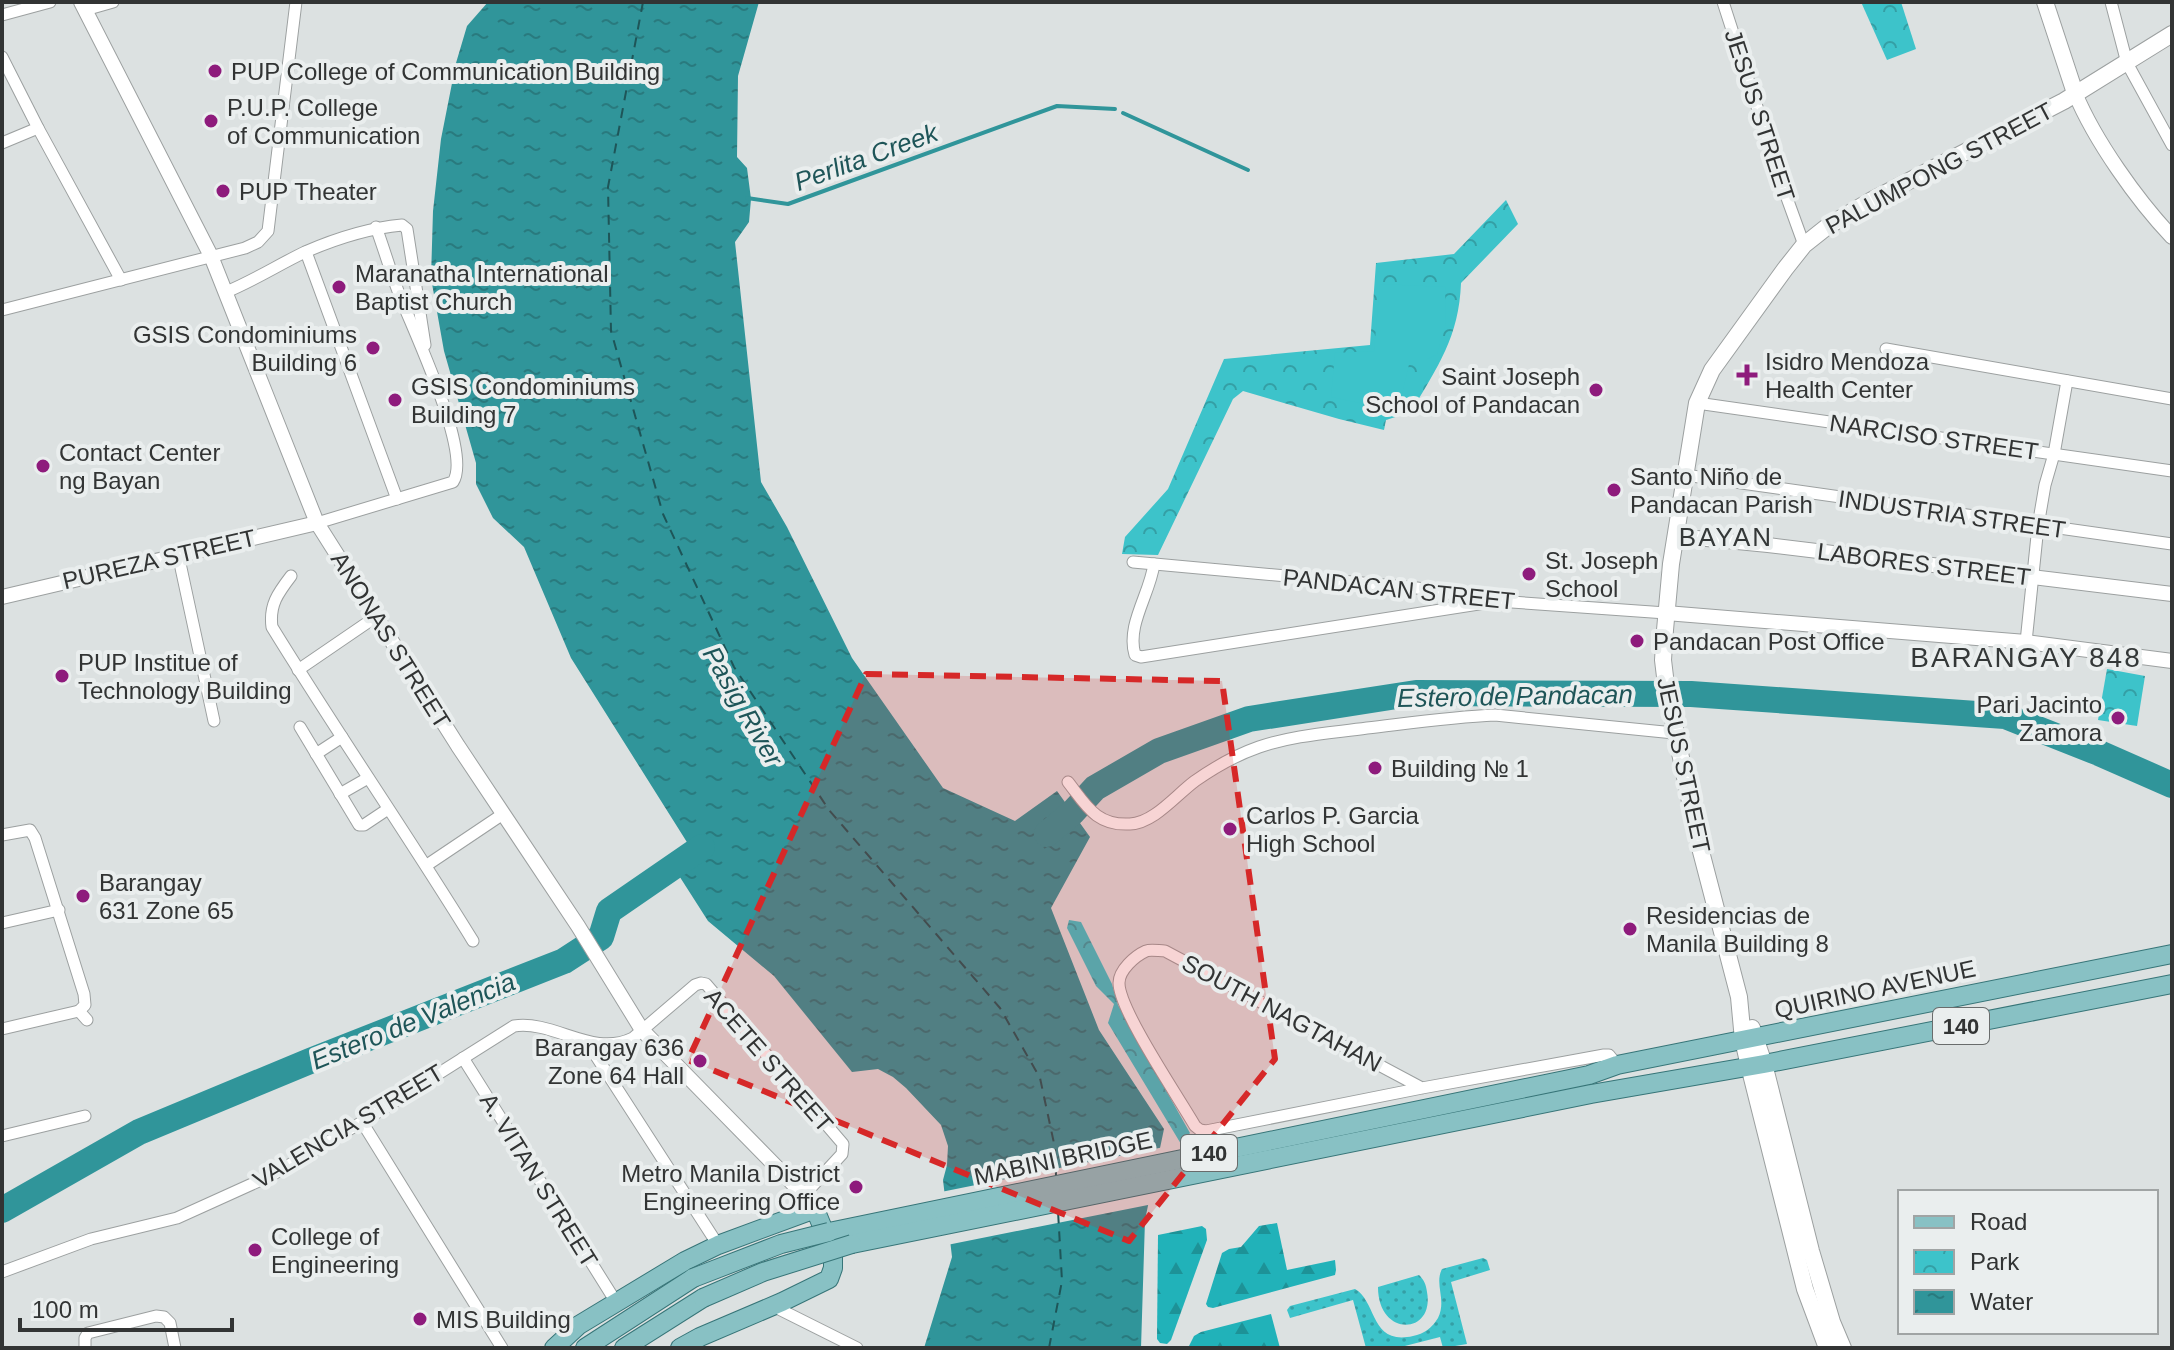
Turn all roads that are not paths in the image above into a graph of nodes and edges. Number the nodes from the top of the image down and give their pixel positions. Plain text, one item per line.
1 (50, 2) edge
2 (113, 2) edge
3 (296, 2) edge
4 (1723, 2) edge
5 (2045, 2) edge
6 (2111, 2) edge
7 (83, 6) edge
8 (2, 15) edge
9 (2172, 34) edge
10 (2, 57) edge
11 (2120, 66) junction
12 (6, 76) edge
13 (2079, 91) junction
14 (38, 128) junction
15 (2, 143) edge
16 (2172, 145) edge
17 (376, 227) junction
18 (2172, 237) edge
19 (1804, 245) junction
20 (306, 252) junction
21 (211, 256) junction
22 (121, 280) junction
23 (226, 292) junction
24 (2, 310) edge
25 (1886, 349) dead end
26 (426, 357) junction
27 (2067, 381) junction
28 (2172, 399) edge
29 (1697, 403) junction
30 (2054, 454) junction
31 (2172, 471) edge
32 (1685, 475) junction
33 (397, 499) junction
34 (317, 523) junction
35 (2038, 526) junction
36 (1676, 536) junction
37 (2172, 544) edge
38 (178, 554) junction
39 (1133, 562) dead end
40 (1154, 564) junction
41 (291, 576) dead end
42 (2033, 578) junction
43 (2172, 594) edge
44 (2, 597) edge
45 (1497, 601) junction
46 (1666, 613) junction
47 (377, 616) junction
48 (2026, 642) junction
49 (2172, 661) edge
50 (298, 670) junction
51 (214, 721) dead end
52 (300, 727) dead end
53 (1674, 733) junction
54 (342, 737) junction
55 (316, 754) junction
56 (368, 778) junction
57 (1068, 782) dead end
58 (340, 794) junction
59 (388, 809) junction
60 (503, 814) junction
61 (2, 835) edge
62 (427, 865) junction
63 (59, 910) junction
64 (2, 923) edge
65 (473, 941) dead end
66 (2172, 954) edge
67 (2081, 972) junction
68 (2172, 984) edge
69 (1953, 998) junction
70 (2089, 1000) junction
71 (1958, 1027) junction
72 (2, 1029) edge
73 (642, 1030) junction
74 (1750, 1039) junction
75 (587, 1042) junction
76 (463, 1058) junction
77 (1617, 1065) junction
78 (1756, 1065) junction
79 (1589, 1075) joint
80 (1422, 1088) junction
81 (1591, 1094) joint
82 (85, 1116) dead end
83 (362, 1122) junction
84 (2, 1136) edge
85 (809, 1202) junction
86 (718, 1245) junction
87 (2, 1272) edge
88 (616, 1302) junction
89 (773, 1306) junction
90 (85, 1343) edge
91 (175, 1348) edge
92 (502, 1348) edge
93 (554, 1348) edge
94 (585, 1348) edge
95 (624, 1348) edge
96 (680, 1348) edge
97 (857, 1348) edge
98 (1827, 1348) edge
99 (1843, 1348) edge

1 - 8 street
2 - 7 street
3 - 21 street
4 - 19 street, JESUS STREET
5 - 13 main road
6 - 11 street
7 - 21 street, ANONAS STREET
9 - 11 main road, PALUMPONG STREET
10 - 12 street
11 - 13 main road, PALUMPONG STREET
11 - 16 street
12 - 14 street
13 - 18 street
13 - 19 main road, PALUMPONG STREET
14 - 15 street
14 - 22 street
17 - 20 street
17 - 26 street
17 - 26 street
19 - 29 main road, JESUS STREET
20 - 23 street
20 - 33 street
21 - 22 street
21 - 23 street, ANONAS STREET
22 - 24 street
23 - 34 street, ANONAS STREET
25 - 27 street
26 - 33 street
27 - 28 street
27 - 30 street
29 - 30 street, NARCISO STREET
29 - 32 main road, JESUS STREET
30 - 31 street, NARCISO STREET
30 - 35 street
32 - 35 street, INDUSTRIA STREET
32 - 36 main road, JESUS STREET
33 - 34 street
34 - 38 street, PUREZA STREET
34 - 47 street, ANONAS STREET
35 - 37 street, INDUSTRIA STREET
35 - 42 street
36 - 42 street, LABORES STREET
36 - 46 main road, JESUS STREET
38 - 44 street, PUREZA STREET
38 - 51 street
39 - 40 street, PANDACAN STREET
40 - 45 street, PANDACAN STREET
40 - 45 street
41 - 50 street
42 - 43 street, LABORES STREET
42 - 48 street
45 - 46 street, PANDACAN STREET
46 - 48 street
46 - 53 main road, JESUS STREET
47 - 50 street
47 - 60 street, ANONAS STREET
48 - 49 street
50 - 54 street
52 - 55 street
53 - 57 street
53 - 74 main road, JESUS STREET
54 - 55 street
54 - 56 street
55 - 58 street
56 - 58 street
56 - 59 street
58 - 59 street
59 - 62 street
60 - 62 street
60 - 73 street, ANONAS STREET
61 - 63 street
62 - 65 street
63 - 64 street
63 - 72 street
66 - 67 main road, QUIRINO AVENUE / 140
67 - 69 main road, QUIRINO AVENUE / 140
67 - 70 main road
68 - 70 main road, QUIRINO AVENUE / 140
69 - 71 main road
69 - 74 main road, QUIRINO AVENUE / 140
70 - 71 main road, QUIRINO AVENUE / 140
71 - 78 main road, QUIRINO AVENUE / 140
73 - 75 street, VALENCIA STREET
73 - 85 street, ANONAS STREET
73 - 85 street, ACETE STREET
74 - 77 main road, QUIRINO AVENUE / 140
74 - 78 main road, JESUS STREET
75 - 76 street, VALENCIA STREET
75 - 86 street
76 - 83 street, VALENCIA STREET
76 - 88 street, A. VITAN STREET
77 - 79 main road, QUIRINO AVENUE / 140
77 - 80 street, SOUTH NAGTAHAN
78 - 81 main road, QUIRINO AVENUE / 140
78 - 98 main road
78 - 99 main road
79 - 94 main road, MABINI BRIDGE / 140, bridge
80 - 80 street, SOUTH NAGTAHAN
81 - 95 main road, MABINI BRIDGE / 140, bridge
82 - 84 street
83 - 87 street, VALENCIA STREET
83 - 92 street
85 - 86 main road
85 - 89 main road
86 - 88 main road
88 - 93 main road
89 - 96 main road
89 - 97 street
90 - 91 street

